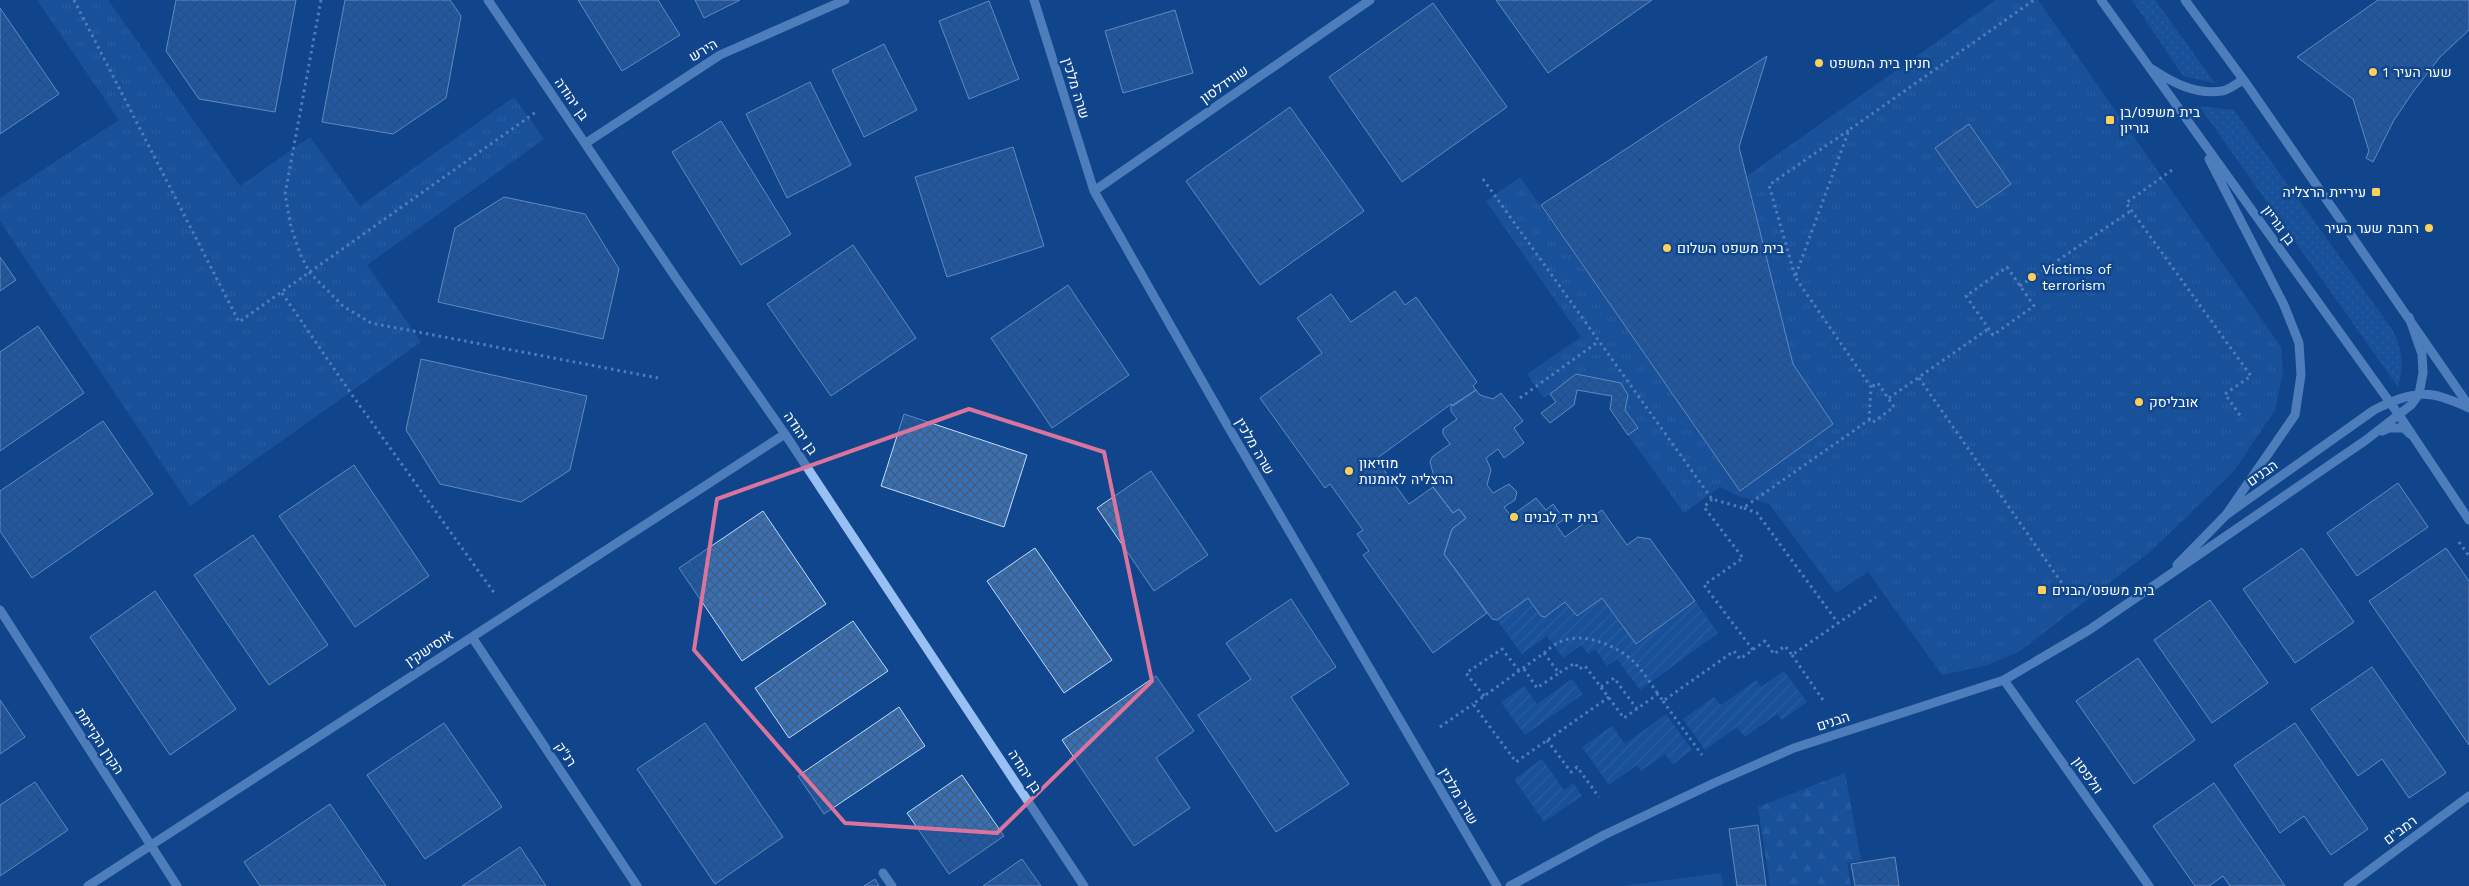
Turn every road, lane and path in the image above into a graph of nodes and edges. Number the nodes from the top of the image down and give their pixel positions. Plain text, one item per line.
1 (74, 0) edge
2 (321, 0) edge
3 (488, 0) edge
4 (845, 0) edge
5 (1034, 0) edge
6 (1370, 0) edge
7 (2034, 0) edge
8 (2101, 0) edge
9 (2185, 0) edge
10 (2146, 64) junction
11 (2243, 80) junction
12 (555, 98) junction
13 (1849, 130) junction
14 (2195, 132) junction
15 (586, 143) junction
16 (2172, 170) dead end
17 (1483, 179) dead end
18 (1094, 191) junction
19 (2132, 210) junction
20 (310, 273) junction
21 (1795, 277) junction
22 (2020, 286) junction
23 (282, 292) junction
24 (2409, 317) junction
25 (1988, 329) junction
26 (1599, 341) junction
27 (658, 378) dead end
28 (1919, 378) junction
29 (1871, 387) junction
30 (2419, 394) junction
31 (1520, 398) dead end
32 (1889, 398) junction
33 (2390, 402) junction
34 (2469, 407) edge
35 (2399, 416) junction
36 (2242, 418) dead end
37 (1870, 420) junction
38 (785, 434) junction
39 (2416, 439) junction
40 (2366, 440) junction
41 (1712, 499) junction
42 (1743, 508) junction
43 (2226, 515) junction
44 (2469, 520) edge
45 (2161, 581) junction
46 (2066, 589) dead end
47 (1876, 597) dead end
48 (0, 610) edge
49 (508, 613) junction
50 (1838, 623) junction
51 (472, 637) junction
52 (1754, 650) junction
53 (1544, 653) junction
54 (1792, 655) junction
55 (1524, 669) junction
56 (1520, 672) junction
57 (1559, 673) junction
58 (2004, 680) junction
59 (1601, 687) junction
60 (1658, 694) junction
61 (1484, 696) junction
62 (1609, 697) junction
63 (1663, 701) junction
64 (1826, 703) dead end
65 (1473, 704) junction
66 (1637, 708) junction
67 (1440, 727) dead end
68 (1548, 740) junction
69 (1702, 755) dead end
70 (2469, 796) edge
71 (1599, 797) dead end
72 (151, 846) junction
73 (883, 873) dead end
74 (88, 886) edge
75 (177, 886) edge
76 (637, 886) edge
77 (892, 886) edge
78 (1084, 886) edge
79 (1497, 886) edge
80 (1510, 886) edge
81 (2149, 886) edge
82 (2348, 886) edge

1 - 23 path
2 - 20 path
3 - 12 street, בן יהודה
4 - 15 street, הירש
5 - 18 street, שרה מלכין
6 - 18 street, שווידלסון
7 - 13 path
8 - 10 street, בן גוריון
9 - 11 street
10 - 11 street, בן גוריון
10 - 14 street, בן גוריון
11 - 24 street
12 - 15 street, בן יהודה
12 - 20 path
13 - 21 path
13 - 21 path
14 - 33 street, בן גוריון
14 - 43 street
15 - 38 street, בן יהודה
16 - 19 path
17 - 26 path
18 - 79 street, שרה מלכין
19 - 22 path
19 - 36 path
20 - 23 path
20 - 27 path
21 - 29 path
22 - 25 path
22 - 25 path
23 - 49 path
24 - 30 street
24 - 34 street
25 - 28 path
26 - 31 path
26 - 41 path
28 - 32 path
28 - 46 path
29 - 32 path
29 - 37 path
30 - 33 street
30 - 34 street
30 - 35 street
32 - 37 path
33 - 35 street, בן גוריון
33 - 43 street, הבנים
35 - 39 street, בן גוריון
35 - 40 street, הבנים
37 - 42 path
38 - 49 street, אוסישקין
38 - 78 street, בן יהודה
39 - 40 street, הבנים
39 - 44 street, בן גוריון
40 - 45 street, הבנים
41 - 42 path
41 - 52 path
42 - 50 path
43 - 45 street, הבנים
45 - 58 street, הבנים
47 - 50 path
48 - 72 street, הקרן הקיימת
49 - 51 street, אוסישקין
50 - 54 path
51 - 72 street, אוסישקין
51 - 76 street, רנ"ק
52 - 54 path
52 - 63 path
53 - 55 path
53 - 57 path
53 - 60 path
54 - 64 path
55 - 56 path
55 - 57 path
56 - 61 path
56 - 61 path
57 - 59 path
58 - 80 street, הבנים
58 - 81 street, וולפסון
59 - 62 path
59 - 66 path
60 - 63 path
60 - 66 path
61 - 65 path
62 - 66 path
62 - 68 path
63 - 69 path
65 - 67 path
65 - 68 path
68 - 71 path
70 - 82 street, רמב"ם
72 - 74 street, אוסישקין
72 - 75 street, הקרן הקיימת
73 - 77 street

